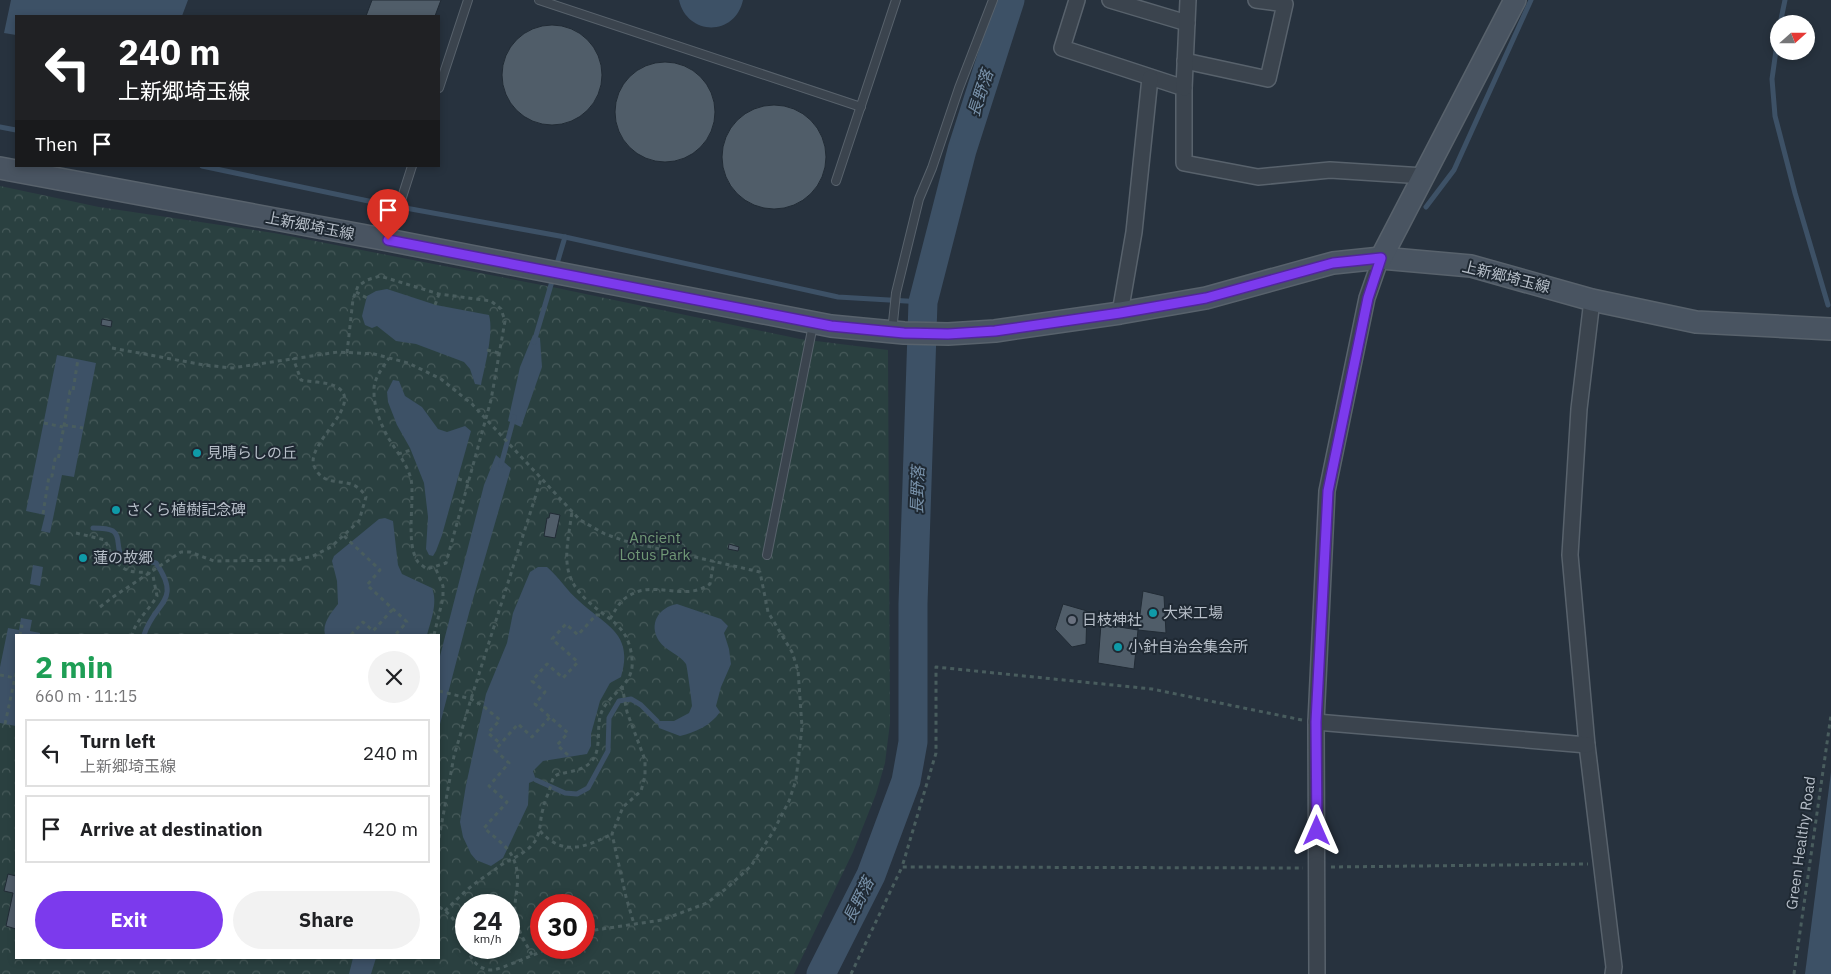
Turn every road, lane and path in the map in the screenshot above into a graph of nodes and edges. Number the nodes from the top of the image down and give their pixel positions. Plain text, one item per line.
1 (468, 0) edge
2 (539, 0) edge
3 (896, 0) edge
4 (993, 0) edge
5 (1077, 0) edge
6 (1110, 0) edge
7 (1188, 0) edge
8 (1256, 0) edge
9 (1515, 0) edge
10 (1187, 23) junction
11 (1185, 61) junction
12 (1150, 78) junction
13 (440, 85) edge
14 (1184, 88) junction
15 (861, 107) junction
16 (0, 168) edge
17 (412, 168) edge
18 (1424, 176) junction
19 (836, 180) dead end
20 (388, 240) junction
21 (1381, 258) junction
22 (356, 292) junction
23 (439, 294) junction
24 (367, 298) dead end
25 (1592, 300) junction
26 (435, 305) dead end
27 (1120, 313) junction
28 (813, 323) junction
29 (896, 325) junction
30 (1831, 329) edge
31 (112, 348) dead end
32 (488, 350) dead end
33 (499, 352) junction
34 (346, 353) junction
35 (293, 358) junction
36 (390, 358) junction
37 (78, 359) dead end
38 (486, 419) junction
39 (44, 423) dead end
40 (64, 426) junction
41 (83, 428) dead end
42 (411, 450) dead end
43 (398, 454) junction
44 (458, 478) dead end
45 (541, 478) junction
46 (469, 482) junction
47 (572, 512) junction
48 (42, 514) dead end
49 (76, 533) dead end
50 (344, 536) junction
51 (767, 555) dead end
52 (714, 561) junction
53 (435, 567) junction
54 (150, 573) junction
55 (100, 608) dead end
56 (393, 609) junction
57 (604, 615) junction
58 (610, 619) junction
59 (20, 626) dead end
60 (20, 634) edge
61 (132, 634) edge
62 (353, 634) edge
63 (397, 634) edge
64 (434, 634) edge
65 (0, 675) edge
66 (15, 676) edge
67 (15, 680) edge
68 (622, 686) junction
69 (440, 691) edge
70 (471, 699) junction
71 (1831, 715) edge
72 (550, 717) junction
73 (1316, 722) junction
74 (5, 724) dead end
75 (501, 744) junction
76 (1587, 745) junction
77 (568, 755) dead end
78 (540, 831) junction
79 (440, 833) edge
80 (612, 834) junction
81 (513, 857) junction
82 (1601, 864) junction
83 (902, 867) junction
84 (1317, 868) junction
85 (440, 908) edge
86 (445, 911) junction
87 (455, 922) edge
88 (634, 924) junction
89 (595, 930) edge
90 (530, 951) edge
91 (530, 956) edge
92 (471, 959) edge
93 (851, 974) edge
94 (1317, 974) edge
95 (1613, 974) edge
96 (1794, 974) edge

1 - 13 lane
2 - 15 lane
3 - 15 lane
4 - 29 lane
5 - 12 street
6 - 10 street
7 - 10 street
8 - 11 street
9 - 18 main road
10 - 11 street
11 - 14 street
12 - 14 street
12 - 27 street
14 - 18 street
15 - 19 lane
16 - 20 main road, 上新郷埼玉線
17 - 20 lane
18 - 21 main road
20 - 28 main road, 上新郷埼玉線
21 - 25 main road, 上新郷埼玉線
21 - 27 main road, 上新郷埼玉線
21 - 73 street
22 - 23 path
22 - 24 path
22 - 34 path
23 - 26 path
23 - 33 path
25 - 30 main road, 上新郷埼玉線
25 - 76 street
27 - 29 main road, 上新郷埼玉線
28 - 29 main road, 上新郷埼玉線
28 - 51 lane
31 - 35 path
32 - 33 path
33 - 38 path
34 - 35 path
34 - 36 path
35 - 50 path
36 - 38 path
36 - 43 path
37 - 40 path
38 - 45 path
38 - 46 path
39 - 40 path
40 - 41 path
40 - 48 path
42 - 43 path
43 - 53 path
44 - 46 path
45 - 47 path
45 - 70 path
46 - 53 path
47 - 52 path
47 - 57 path
49 - 54 path
50 - 54 path
50 - 56 path
52 - 58 path
52 - 88 path
53 - 64 path
54 - 55 path
54 - 61 path
56 - 62 path
56 - 63 path
57 - 58 path
57 - 72 path
58 - 68 path
59 - 60 path
65 - 66 path
67 - 74 path
68 - 78 path
68 - 80 path
69 - 70 path
70 - 75 path
70 - 79 path
71 - 96 path, Green Healthy Road
72 - 75 path
72 - 77 path
73 - 76 street
73 - 83 path
73 - 84 street
75 - 81 path
76 - 82 street
78 - 80 path
78 - 81 path
80 - 88 path
81 - 86 path
81 - 90 path
82 - 84 path
82 - 95 street
83 - 84 path
83 - 93 path
84 - 94 street
85 - 86 path
86 - 87 path
88 - 89 path
91 - 92 path

